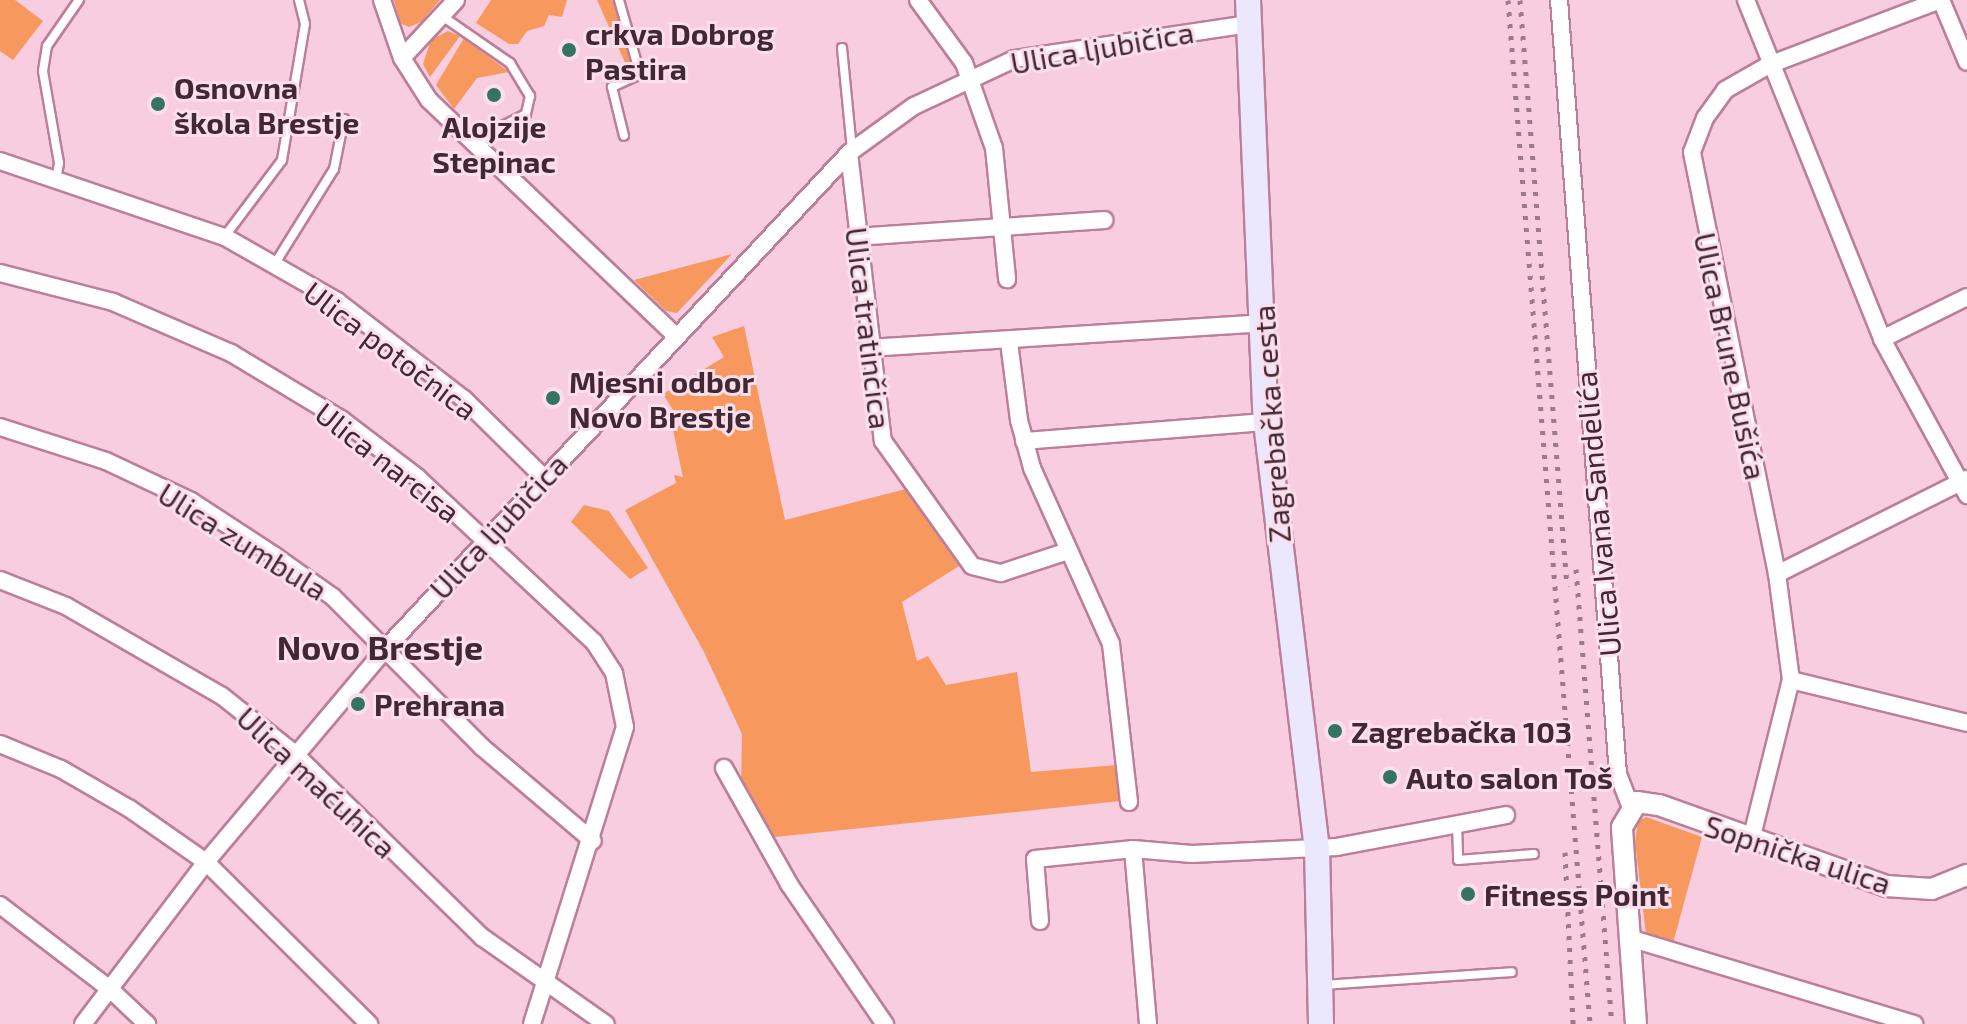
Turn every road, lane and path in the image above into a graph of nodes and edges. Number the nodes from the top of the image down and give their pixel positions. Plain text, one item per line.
1 (79, 0) edge
2 (299, 0) edge
3 (382, 0) edge
4 (456, 0) edge
5 (619, 0) edge
6 (918, 0) edge
7 (1559, 0) edge
8 (1746, 0) edge
9 (1941, 0) edge
10 (1248, 12) edge
11 (442, 16) junction
12 (842, 48) dead end
13 (402, 58) junction
14 (1967, 62) edge
15 (1769, 65) junction
16 (969, 78) junction
17 (344, 119) dead end
18 (624, 136) dead end
19 (479, 150) junction
20 (850, 152) junction
21 (0, 161) edge
22 (56, 179) junction
23 (1104, 220) dead end
24 (1003, 227) junction
25 (225, 237) junction
26 (856, 237) junction
27 (273, 266) junction
28 (0, 273) edge
29 (1007, 279) dead end
30 (1967, 297) edge
31 (1262, 323) junction
32 (675, 335) junction
33 (1882, 339) junction
34 (1009, 342) junction
35 (868, 348) junction
36 (1266, 422) junction
37 (0, 427) edge
38 (1024, 441) junction
39 (543, 477) junction
40 (1965, 485) edge
41 (484, 540) junction
42 (1068, 551) junction
43 (1777, 574) junction
44 (0, 580) edge
45 (386, 648) junction
46 (1791, 680) junction
47 (1967, 723) edge
48 (0, 744) edge
49 (295, 754) junction
50 (724, 768) dead end
51 (1129, 802) dead end
52 (1630, 806) junction
53 (1506, 815) dead end
54 (1457, 824) junction
55 (1751, 840) junction
56 (593, 841) junction
57 (1317, 847) junction
58 (1133, 849) junction
59 (1534, 854) dead end
60 (206, 862) junction
61 (1967, 875) edge
62 (0, 905) edge
63 (1040, 921) dead end
64 (1629, 938) junction
65 (1512, 972) dead end
66 (545, 984) junction
67 (1322, 985) junction
68 (111, 990) junction
69 (83, 1024) edge
70 (147, 1024) edge
71 (369, 1024) edge
72 (532, 1024) edge
73 (606, 1024) edge
74 (885, 1024) edge
75 (1148, 1024) edge
76 (1321, 1024) edge
77 (1636, 1024) edge
78 (1914, 1024) edge

1 - 22 lane
2 - 25 lane
3 - 13 street
4 - 11 street
5 - 18 lane
6 - 16 street
7 - 52 street, Ulica Ivana Sandelića
8 - 15 street
9 - 14 street
9 - 15 street, Ulica Brune Bušića
10 - 16 street, Ulica ljubičica
10 - 31 main road, Zagrebačka cesta
11 - 13 street
11 - 19 lane
12 - 20 lane
13 - 19 street
15 - 33 street
15 - 43 street, Ulica Brune Bušića
16 - 20 street, Ulica ljubičica
16 - 24 street
17 - 27 lane
19 - 32 street
20 - 26 street, Ulica tratinčica
20 - 32 street, Ulica ljubičica
21 - 22 street, Ulica potočnica
22 - 25 street, Ulica potočnica
23 - 24 street
24 - 26 street
24 - 29 street
25 - 27 street, Ulica potočnica
26 - 35 street, Ulica tratinčica
27 - 39 street, Ulica potočnica
28 - 41 street, Ulica narcisa
30 - 33 street
31 - 34 street
31 - 36 main road, Zagrebačka cesta
32 - 39 street, Ulica ljubičica
33 - 40 street
34 - 35 street
34 - 38 street
35 - 42 street, Ulica tratinčica
36 - 38 street
36 - 57 main road, Zagrebačka cesta
37 - 45 street, Ulica zumbula
38 - 42 street
39 - 41 street, Ulica ljubičica
40 - 43 street
41 - 45 street, Ulica ljubičica
41 - 56 street, Ulica narcisa
42 - 51 street
43 - 46 street, Ulica Brune Bušića
44 - 49 street, Ulica maćuhica
45 - 49 street, Ulica ljubičica
45 - 56 street, Ulica zumbula
46 - 47 street
46 - 55 street, Ulica Brune Bušića
48 - 60 street
49 - 60 street, Ulica ljubičica
49 - 66 street, Ulica maćuhica
50 - 74 street
52 - 55 street, Sopnička ulica
52 - 64 street, Ulica Ivana Sandelića
53 - 54 street
54 - 57 street
54 - 59 lane
55 - 61 street, Sopnička ulica
56 - 66 street, Ulica narcisa
57 - 58 street
57 - 67 main road, Zagrebačka cesta
58 - 63 street
58 - 75 street
60 - 68 street, Ulica ljubičica
60 - 71 street
62 - 68 street
64 - 77 street, Ulica Ivana Sandelića
64 - 78 street
65 - 67 lane
66 - 72 street, Ulica narcisa
66 - 73 street, Ulica maćuhica
67 - 76 main road, Zagrebačka cesta
68 - 69 street, Ulica ljubičica
68 - 70 street

